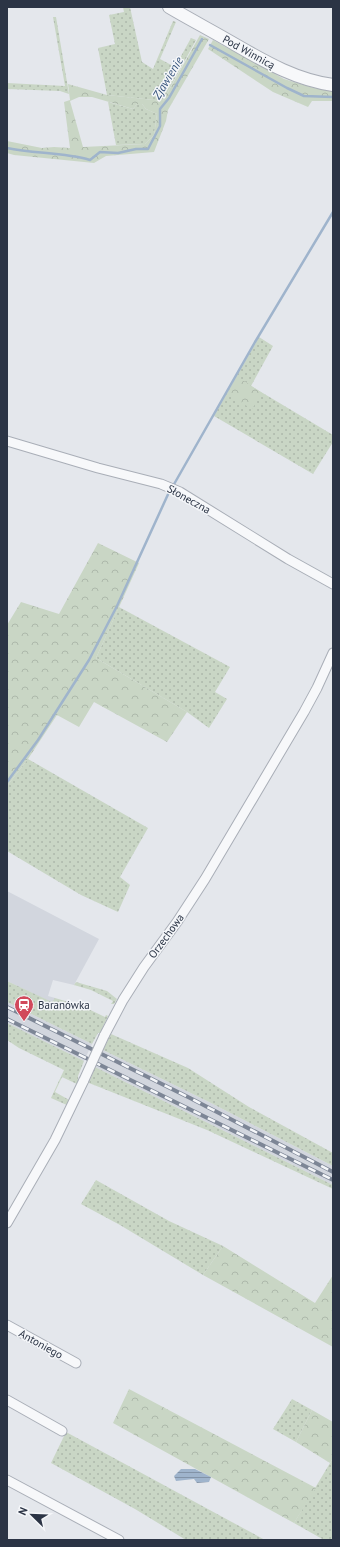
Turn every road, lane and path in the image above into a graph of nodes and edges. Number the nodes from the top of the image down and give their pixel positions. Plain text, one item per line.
1 (169, 7) edge
2 (333, 85) edge
3 (7, 441) edge
4 (333, 584) edge
5 (333, 653) edge
6 (7, 1223) edge
7 (7, 1325) edge
8 (76, 1363) dead end
9 (7, 1400) edge
10 (62, 1431) dead end
11 (7, 1480) edge
12 (119, 1540) edge

1 - 2 street, Pod Winnicą
3 - 4 street, Słoneczna
5 - 6 street, Orzechowa, bridge
7 - 8 street, Antoniego
9 - 10 street
11 - 12 street

